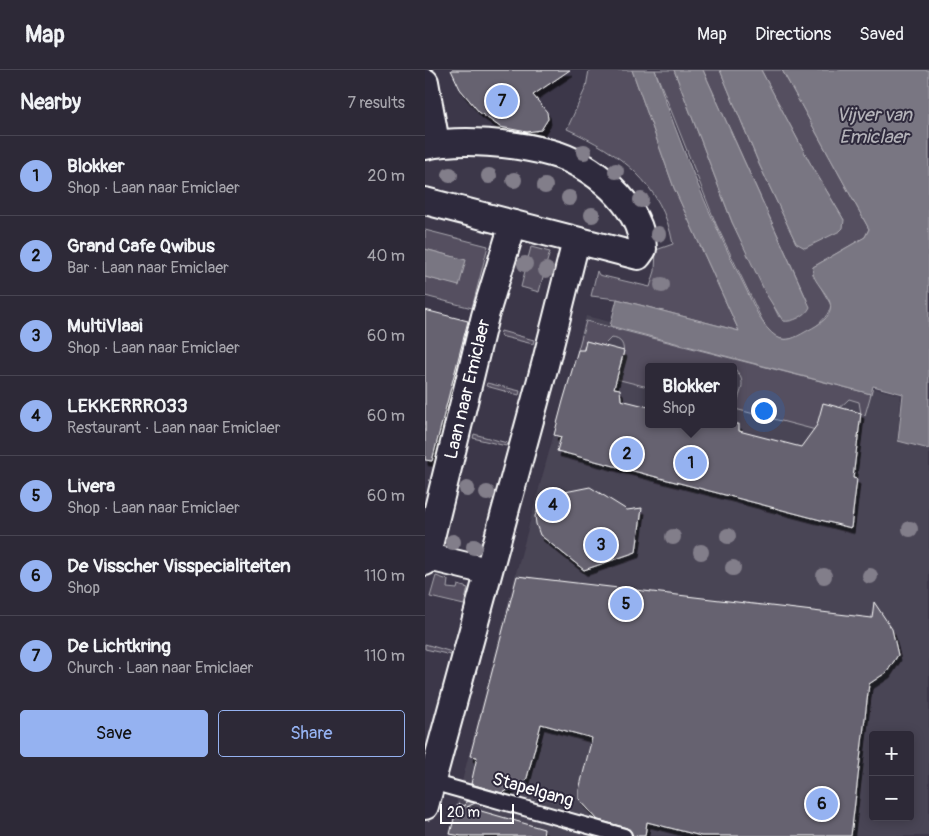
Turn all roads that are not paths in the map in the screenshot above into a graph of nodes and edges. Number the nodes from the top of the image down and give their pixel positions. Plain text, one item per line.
1 (425, 82) edge
2 (431, 144) edge
3 (425, 201) edge
4 (513, 224) junction
5 (576, 241) junction
6 (425, 558) edge
7 (487, 571) junction
8 (427, 789) edge
9 (624, 836) edge

1 - 2 street
2 - 5 street
3 - 4 street
4 - 5 street
4 - 6 street, Laan naar Emiclaer
5 - 7 street
6 - 7 street, Laan naar Emiclaer
7 - 8 street
8 - 9 lane, Stapelgang

